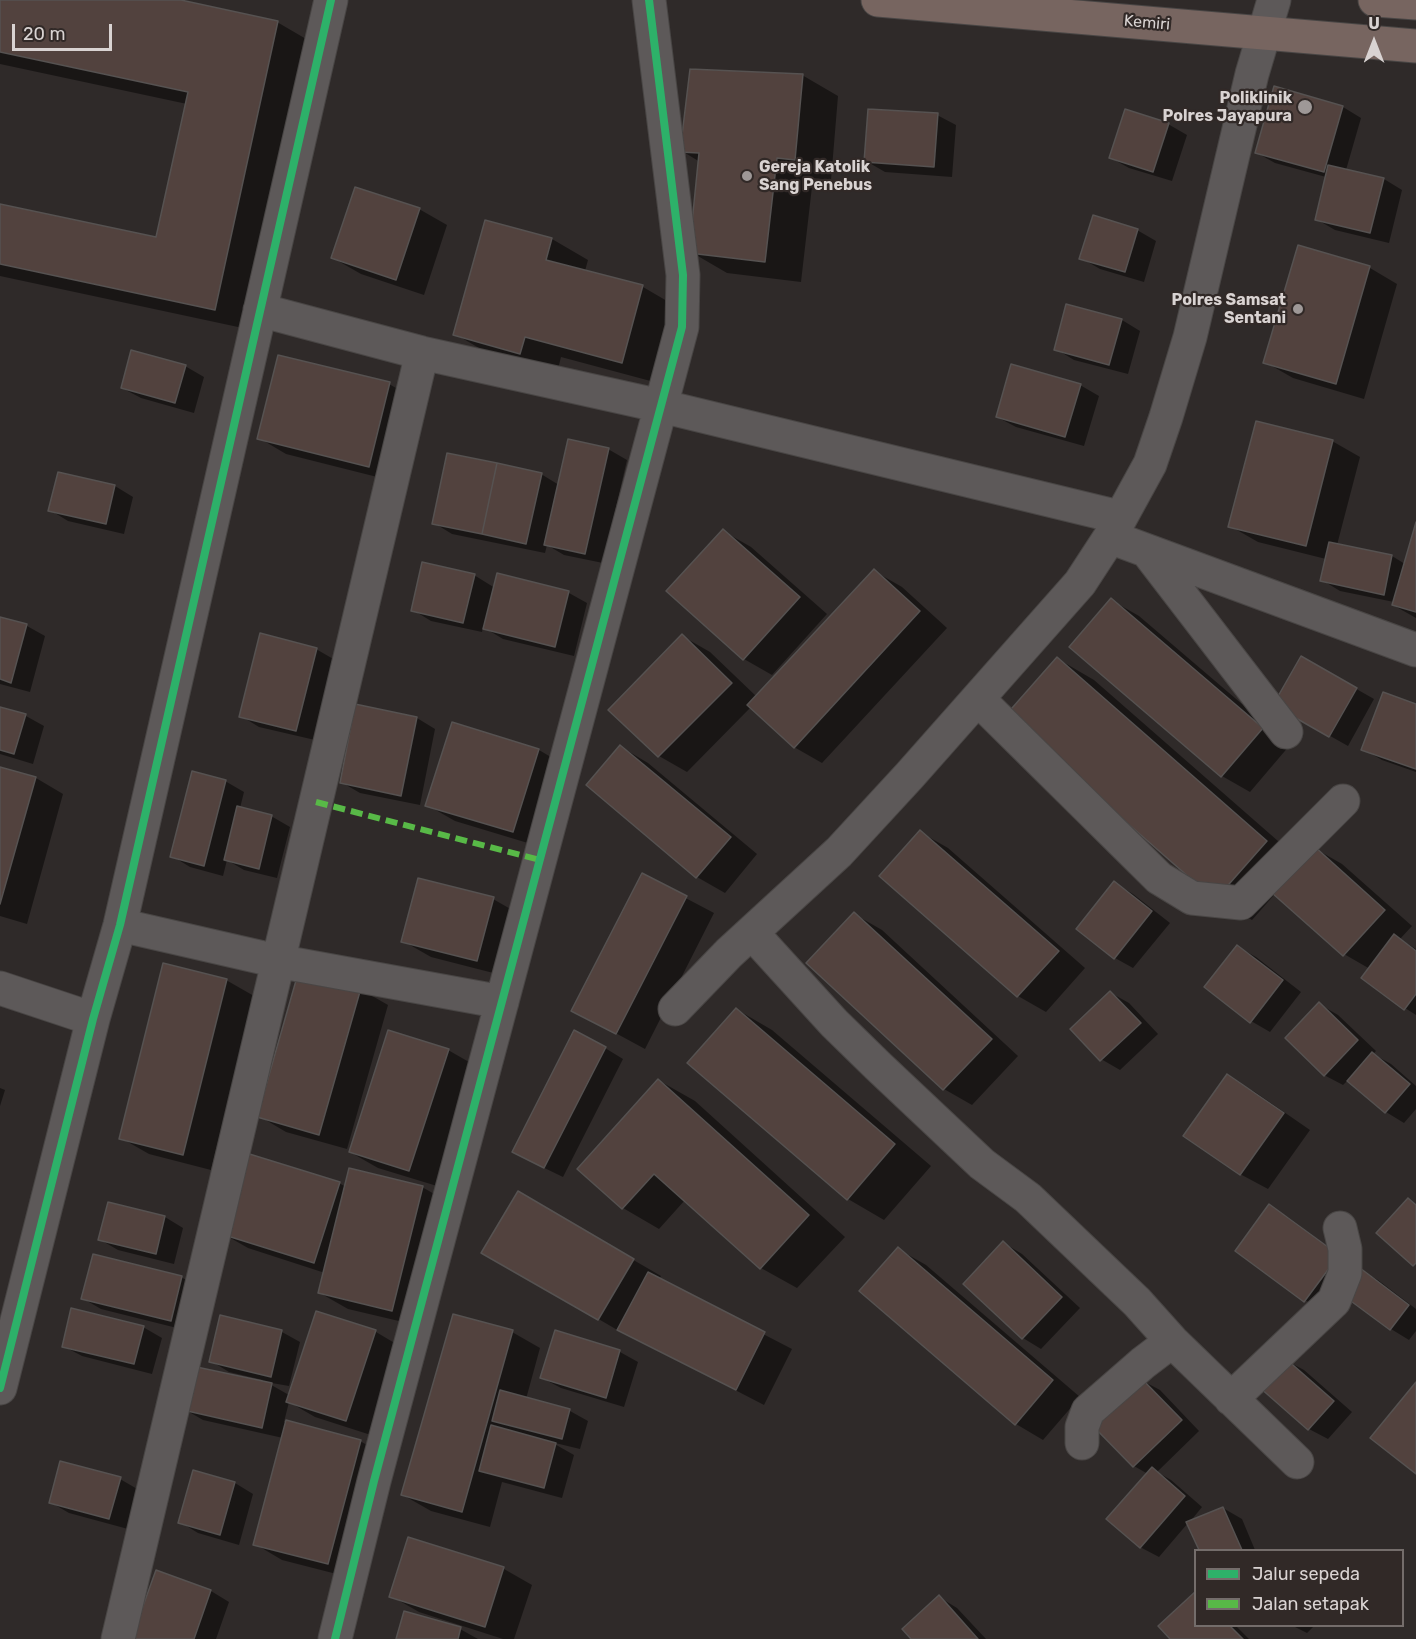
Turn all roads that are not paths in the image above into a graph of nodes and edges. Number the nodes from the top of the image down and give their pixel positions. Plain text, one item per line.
1 (331, 0) edge
2 (649, 0) edge
3 (878, 0) edge
4 (1274, 0) edge
5 (1375, 0) edge
6 (1416, 3) edge
7 (1263, 33) junction
8 (1416, 46) edge
9 (260, 310) junction
10 (422, 353) junction
11 (661, 406) junction
12 (1115, 527) junction
13 (1148, 550) junction
14 (1416, 650) edge
15 (979, 700) junction
16 (1286, 732) dead end
17 (1343, 801) dead end
18 (120, 925) junction
19 (752, 933) junction
20 (277, 961) junction
21 (0, 988) edge
22 (502, 1002) junction
23 (675, 1009) dead end
24 (93, 1019) junction
25 (1340, 1228) dead end
26 (1172, 1341) junction
27 (0, 1388) edge
28 (1231, 1399) junction
29 (1082, 1443) dead end
30 (1297, 1462) dead end
31 (118, 1639) edge
32 (335, 1639) edge

1 - 9 street
2 - 11 street
3 - 7 highway, Kemiri
4 - 7 street
5 - 6 highway
7 - 8 highway, Kemiri
7 - 12 street
9 - 10 street
9 - 18 street
10 - 11 street
10 - 20 street
11 - 12 street
11 - 22 street
12 - 13 street
12 - 15 street
13 - 14 street
13 - 16 street
15 - 17 street
15 - 19 street
18 - 20 street
18 - 24 street
19 - 23 street
19 - 26 street
20 - 22 street
20 - 31 street
21 - 24 street
22 - 32 street
24 - 27 street
25 - 28 street
26 - 28 street
26 - 29 street
28 - 30 street

